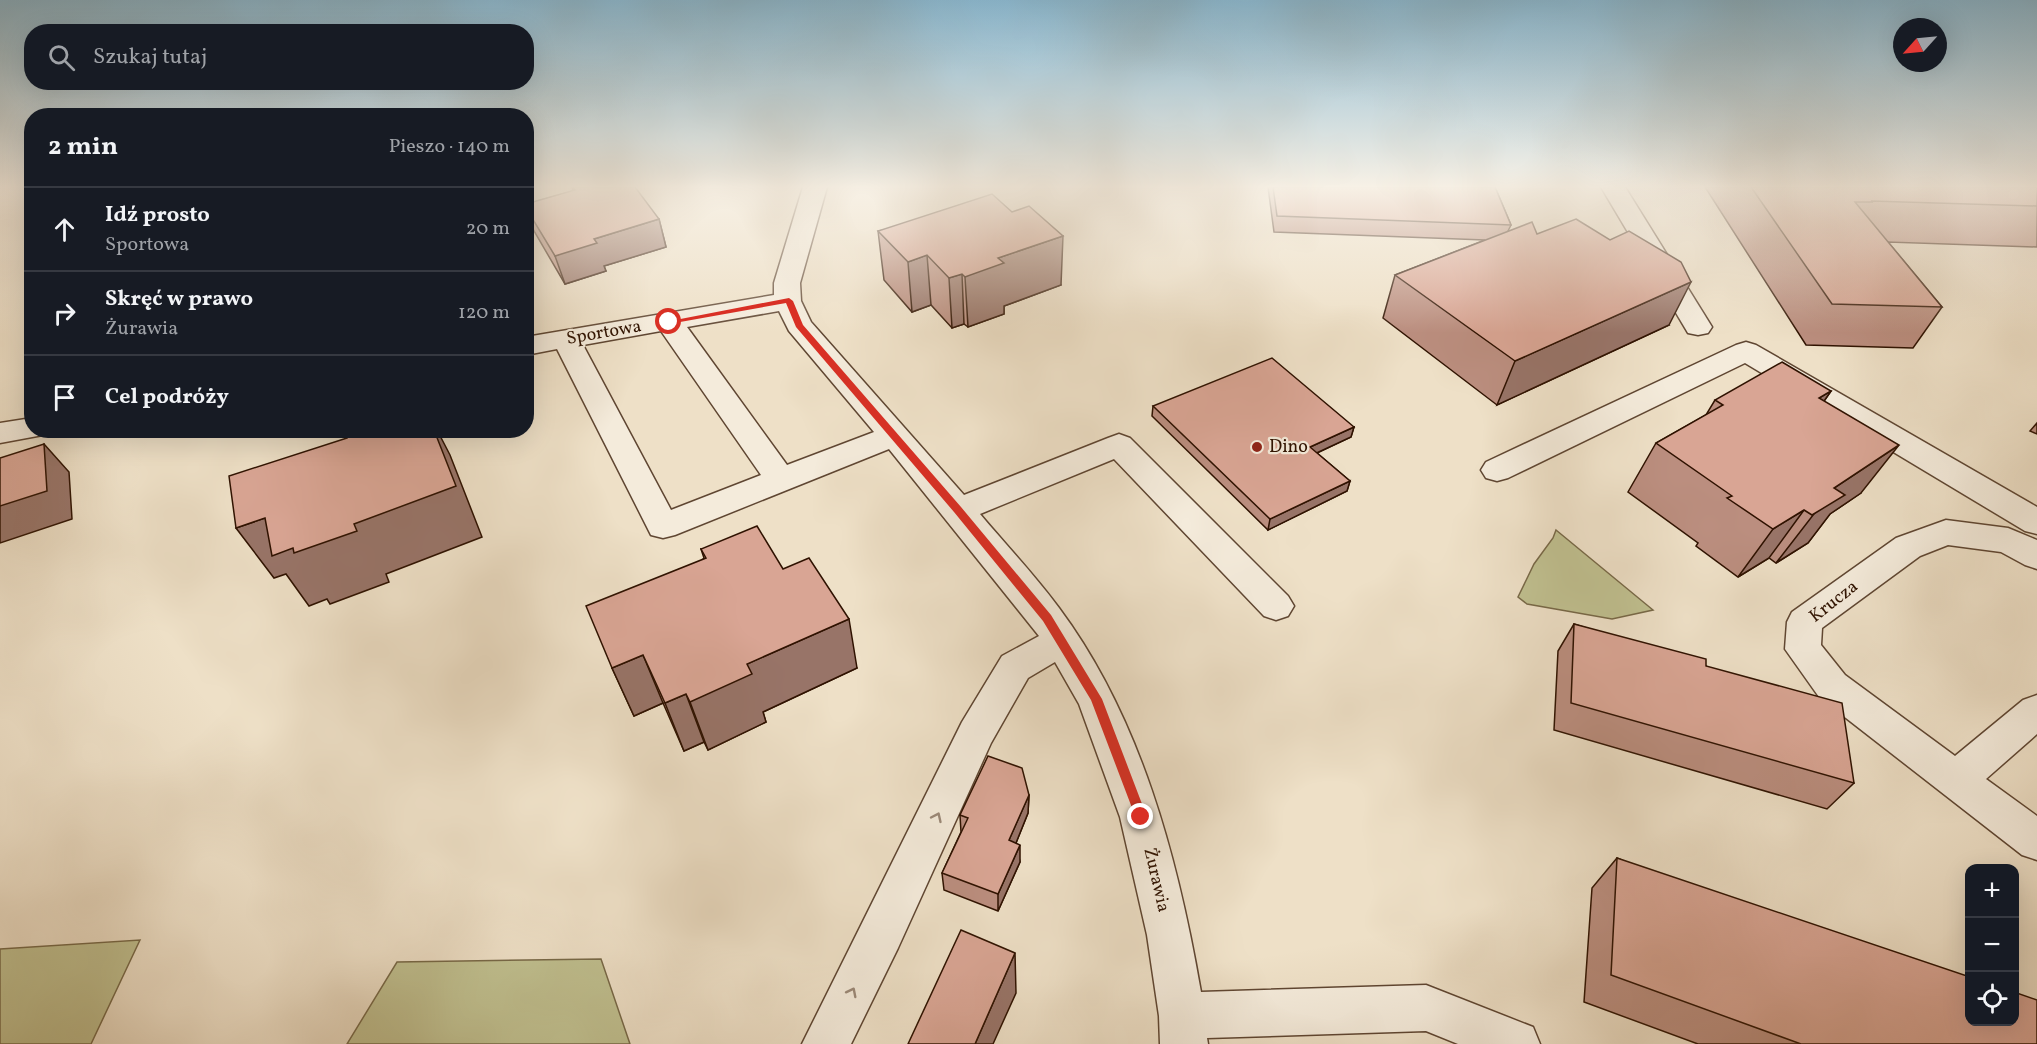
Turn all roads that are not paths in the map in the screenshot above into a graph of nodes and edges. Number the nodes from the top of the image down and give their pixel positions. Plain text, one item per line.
1 (801, 236) edge
2 (1643, 236) edge
3 (789, 301) junction
4 (669, 322) junction
5 (1698, 327) dead end
6 (566, 339) junction
7 (534, 345) edge
8 (24, 429) edge
9 (0, 433) edge
10 (893, 436) junction
11 (1497, 471) dead end
12 (781, 480) junction
13 (958, 510) junction
14 (2037, 522) edge
15 (2037, 556) edge
16 (1276, 606) dead end
17 (1061, 641) junction
18 (2037, 711) edge
19 (1955, 782) junction
20 (2037, 841) edge
21 (1183, 1030) edge
22 (826, 1044) edge
23 (1516, 1044) edge

1 - 3 street, Żurawia
2 - 5 street
3 - 4 street, Sportowa
3 - 10 street, Żurawia
4 - 6 street, Sportowa
4 - 12 street
6 - 7 street, Sportowa
6 - 12 street
8 - 9 street
10 - 12 street
10 - 13 street, Żurawia
11 - 14 street
13 - 16 street
13 - 17 street, Żurawia
15 - 19 street, Krucza
17 - 21 street, Żurawia
22 -> 17 street
18 - 19 street
19 - 20 street, Krucza
21 - 23 street

